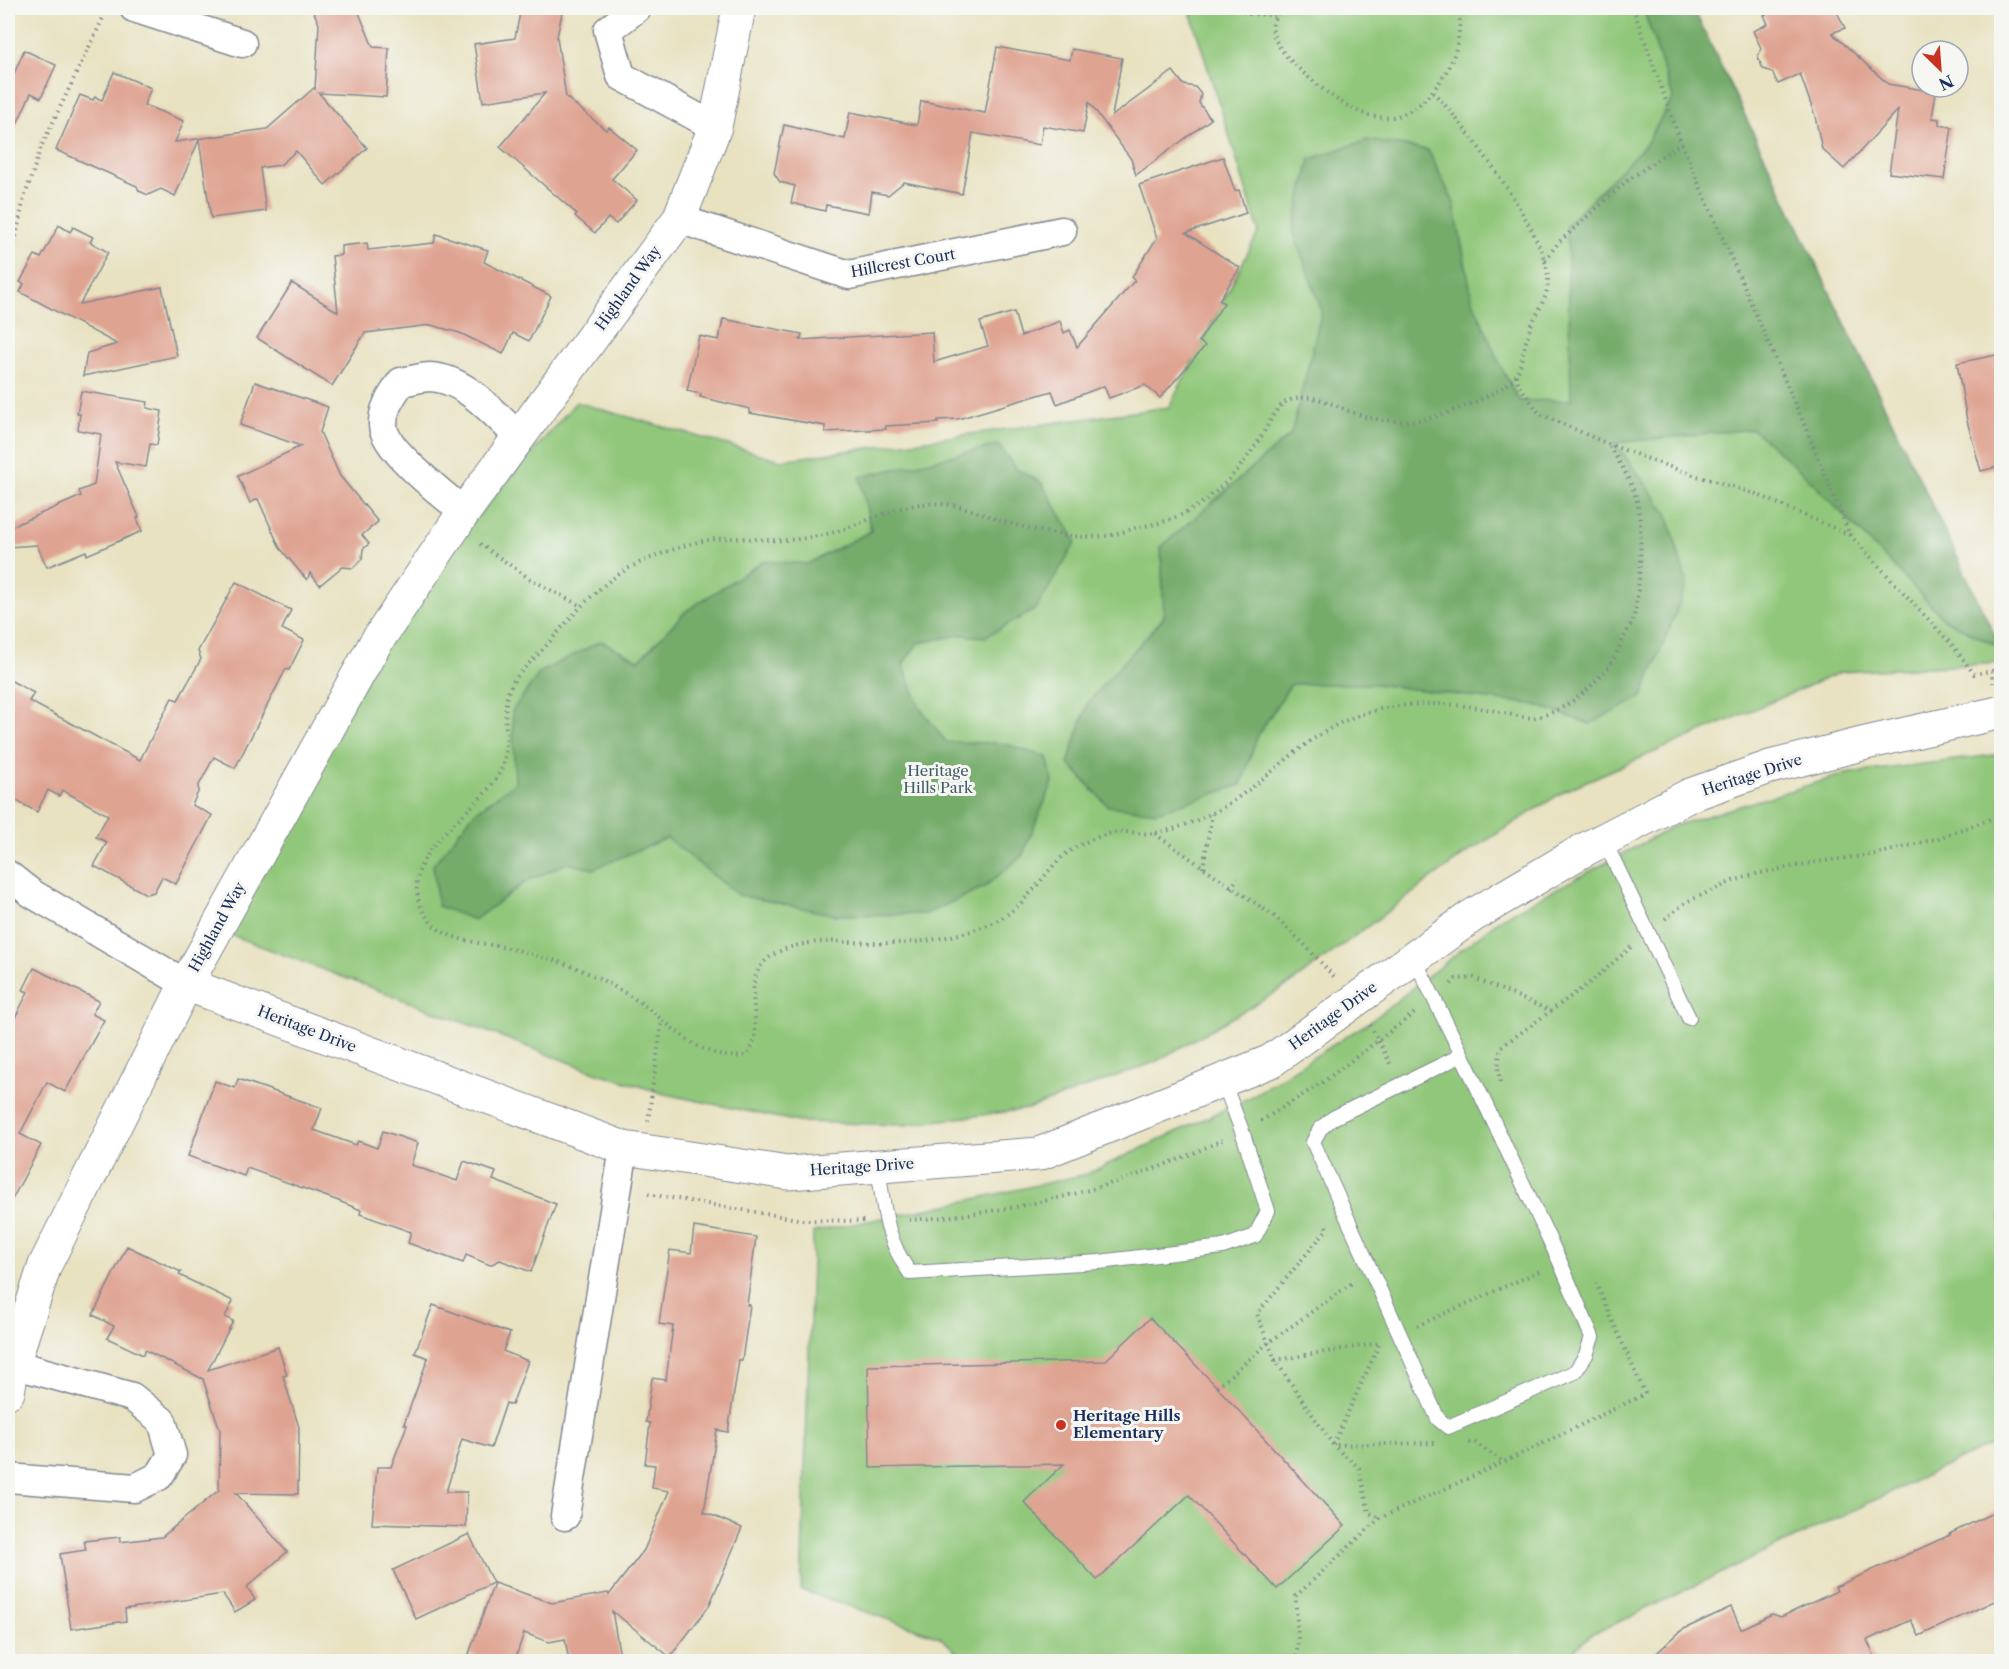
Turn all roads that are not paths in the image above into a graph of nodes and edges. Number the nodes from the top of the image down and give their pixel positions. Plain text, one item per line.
1 (134, 8) edge
2 (637, 8) edge
3 (739, 8) edge
4 (242, 43) dead end
5 (715, 127) junction
6 (679, 219) junction
7 (1062, 231) dead end
8 (519, 437) junction
9 (459, 519) junction
10 (1998, 700) edge
11 (1604, 840) junction
12 (8, 875) edge
13 (1414, 958) junction
14 (186, 984) junction
15 (1689, 1018) dead end
16 (1462, 1055) junction
17 (1223, 1081) junction
18 (634, 1150) junction
19 (878, 1166) junction
20 (10, 1378) edge
21 (8, 1478) edge
22 (565, 1516) dead end

1 - 4 street
2 - 5 street
3 - 5 street, Highland Way
5 - 6 street, Highland Way
6 - 7 street, Hillcrest Court
6 - 8 street, Highland Way
8 - 9 street, Highland Way
8 - 9 street
9 - 14 street, Highland Way
10 - 11 street, Heritage Drive
11 - 13 street, Heritage Drive
11 - 15 lane
12 - 14 street, Heritage Drive
13 - 16 lane
13 - 17 street, Heritage Drive
14 - 18 street, Heritage Drive
14 - 20 street, Highland Way
16 - 16 lane
17 - 19 street, Heritage Drive
17 - 19 lane
18 - 19 street, Heritage Drive
18 - 22 street
20 - 21 street, Highland Way

